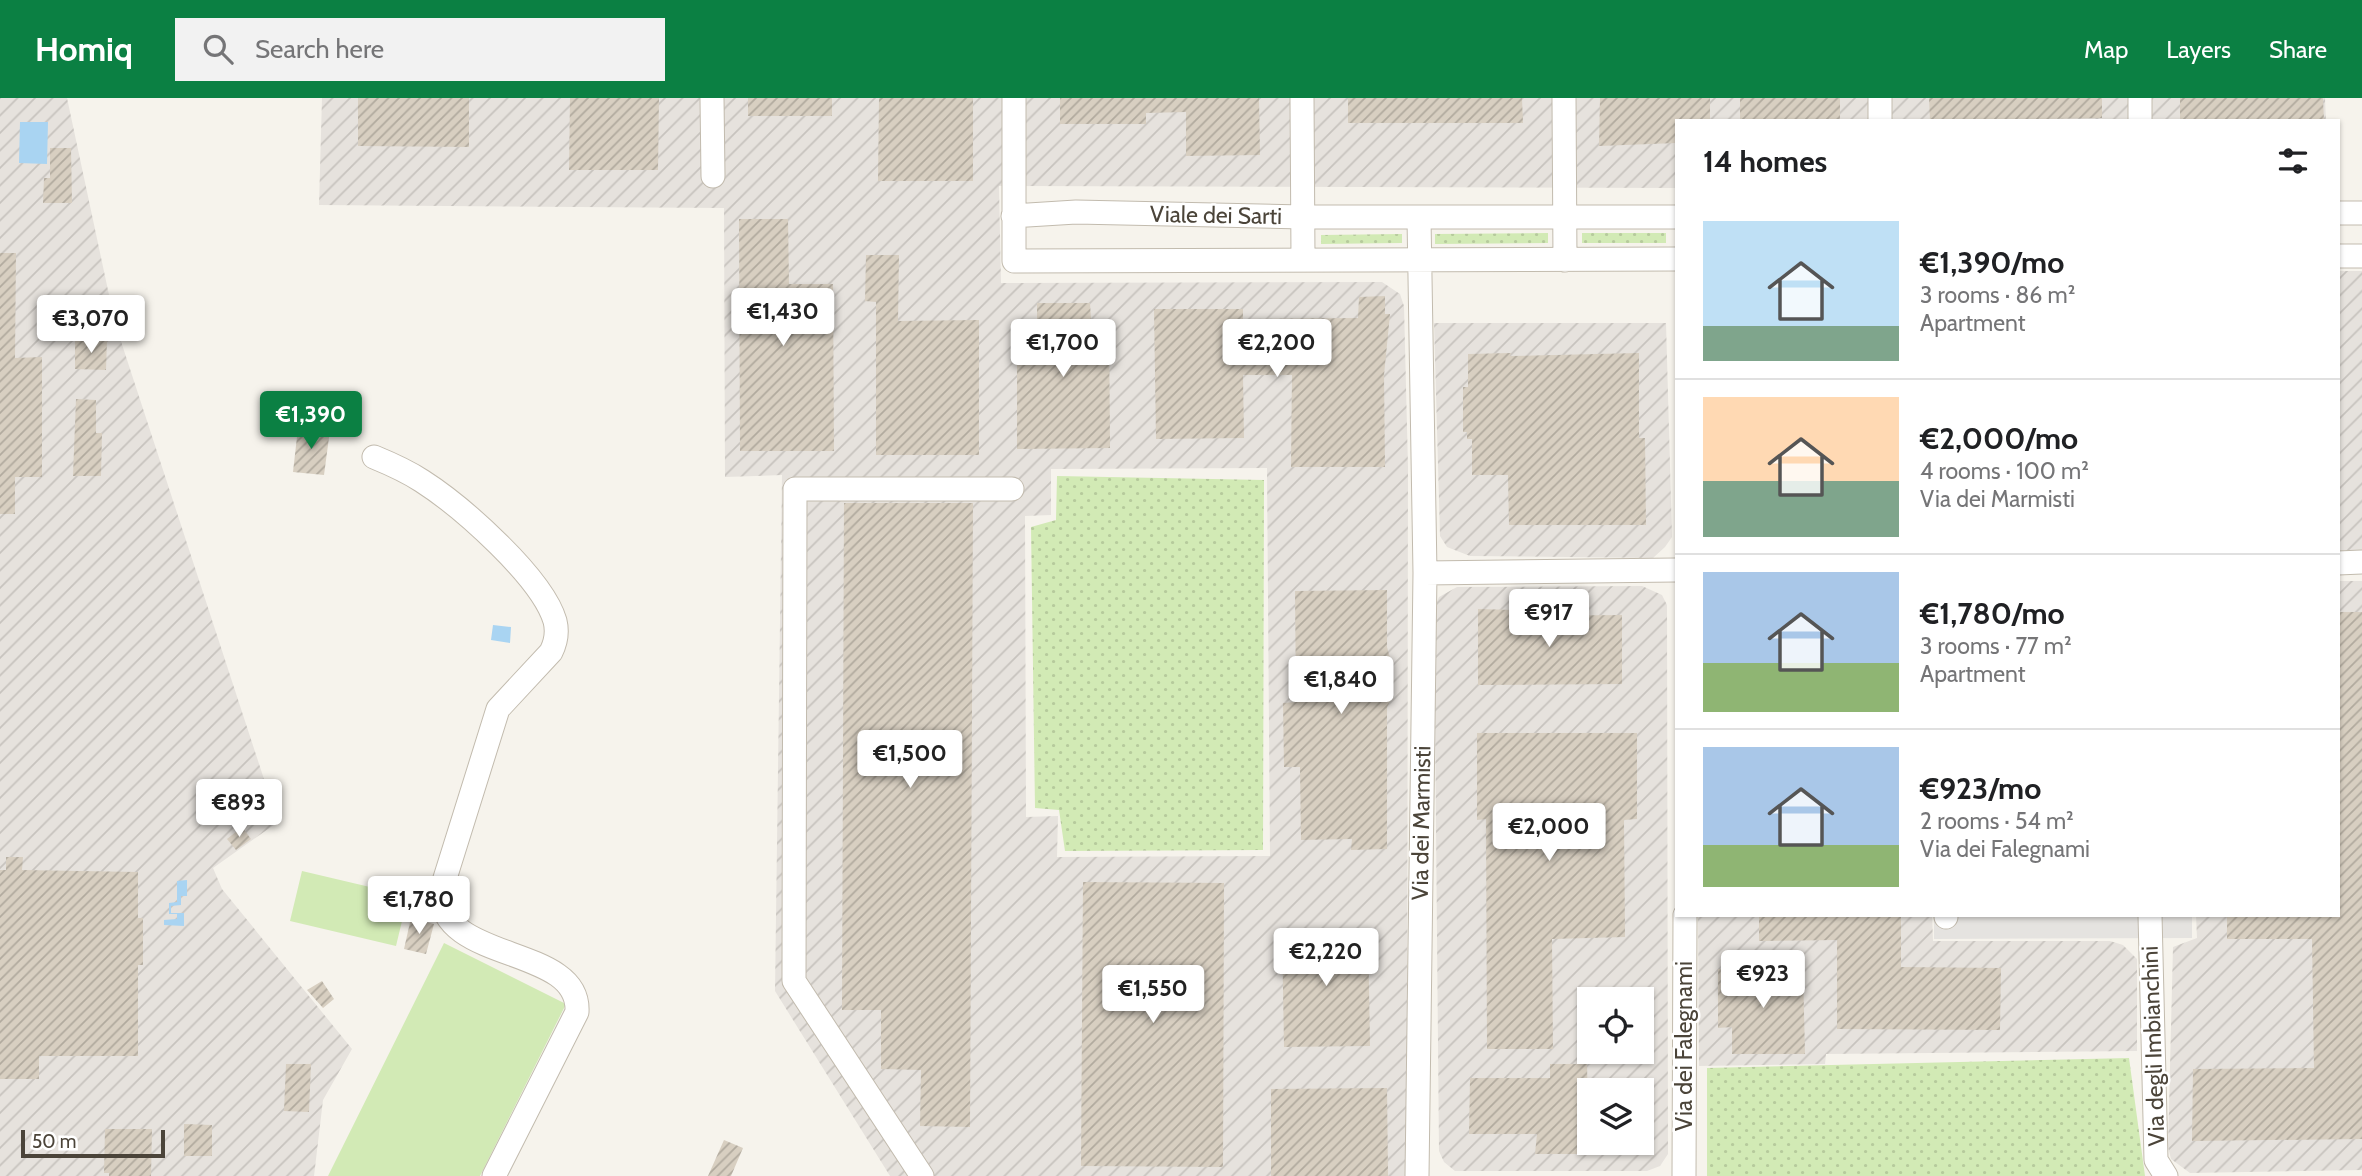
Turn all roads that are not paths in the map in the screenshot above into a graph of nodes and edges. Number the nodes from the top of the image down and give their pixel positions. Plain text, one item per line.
1 (712, 98) edge
2 (1014, 98) edge
3 (1302, 98) edge
4 (1564, 98) edge
5 (1880, 98) edge
6 (2140, 98) edge
7 (1880, 119) edge
8 (2140, 119) edge
9 (713, 176) dead end
10 (2340, 213) edge
11 (2362, 213) edge
12 (1013, 216) junction
13 (1562, 216) junction
14 (1303, 217) junction
15 (1419, 218) junction
16 (1675, 218) edge
17 (2340, 256) edge
18 (2362, 256) edge
19 (1303, 258) junction
20 (1675, 259) edge
21 (1418, 260) junction
22 (1565, 260) junction
23 (374, 457) dead end
24 (1012, 489) dead end
25 (2362, 562) edge
26 (2340, 563) edge
27 (1675, 570) edge
28 (1425, 573) junction
29 (1685, 917) edge
30 (2150, 917) edge
31 (2165, 1175) edge
32 (495, 1176) edge
33 (922, 1176) edge
34 (1417, 1176) edge
35 (1684, 1176) edge

1 - 9 street
2 - 12 street
3 - 14 street
4 - 13 street
5 - 7 street
6 - 8 street
10 - 11 street
12 - 14 street, Viale dei Sarti
12 - 19 street, Viale dei Sarti
13 - 15 street, Viale dei Sarti
13 - 16 street, Viale dei Sarti
13 - 22 street
14 - 15 street, Viale dei Sarti
14 - 19 street
15 - 21 street, Via dei Marmisti
17 - 18 street
19 - 21 street, Viale dei Sarti
20 - 22 street, Viale dei Sarti
21 - 22 street, Viale dei Sarti
21 - 28 street, Via dei Marmisti
23 - 32 street
24 - 33 street
25 - 26 street
27 - 28 street
28 - 34 street, Via dei Marmisti
29 - 35 street, Via dei Falegnami
30 - 31 street, Via degli Imbianchini

